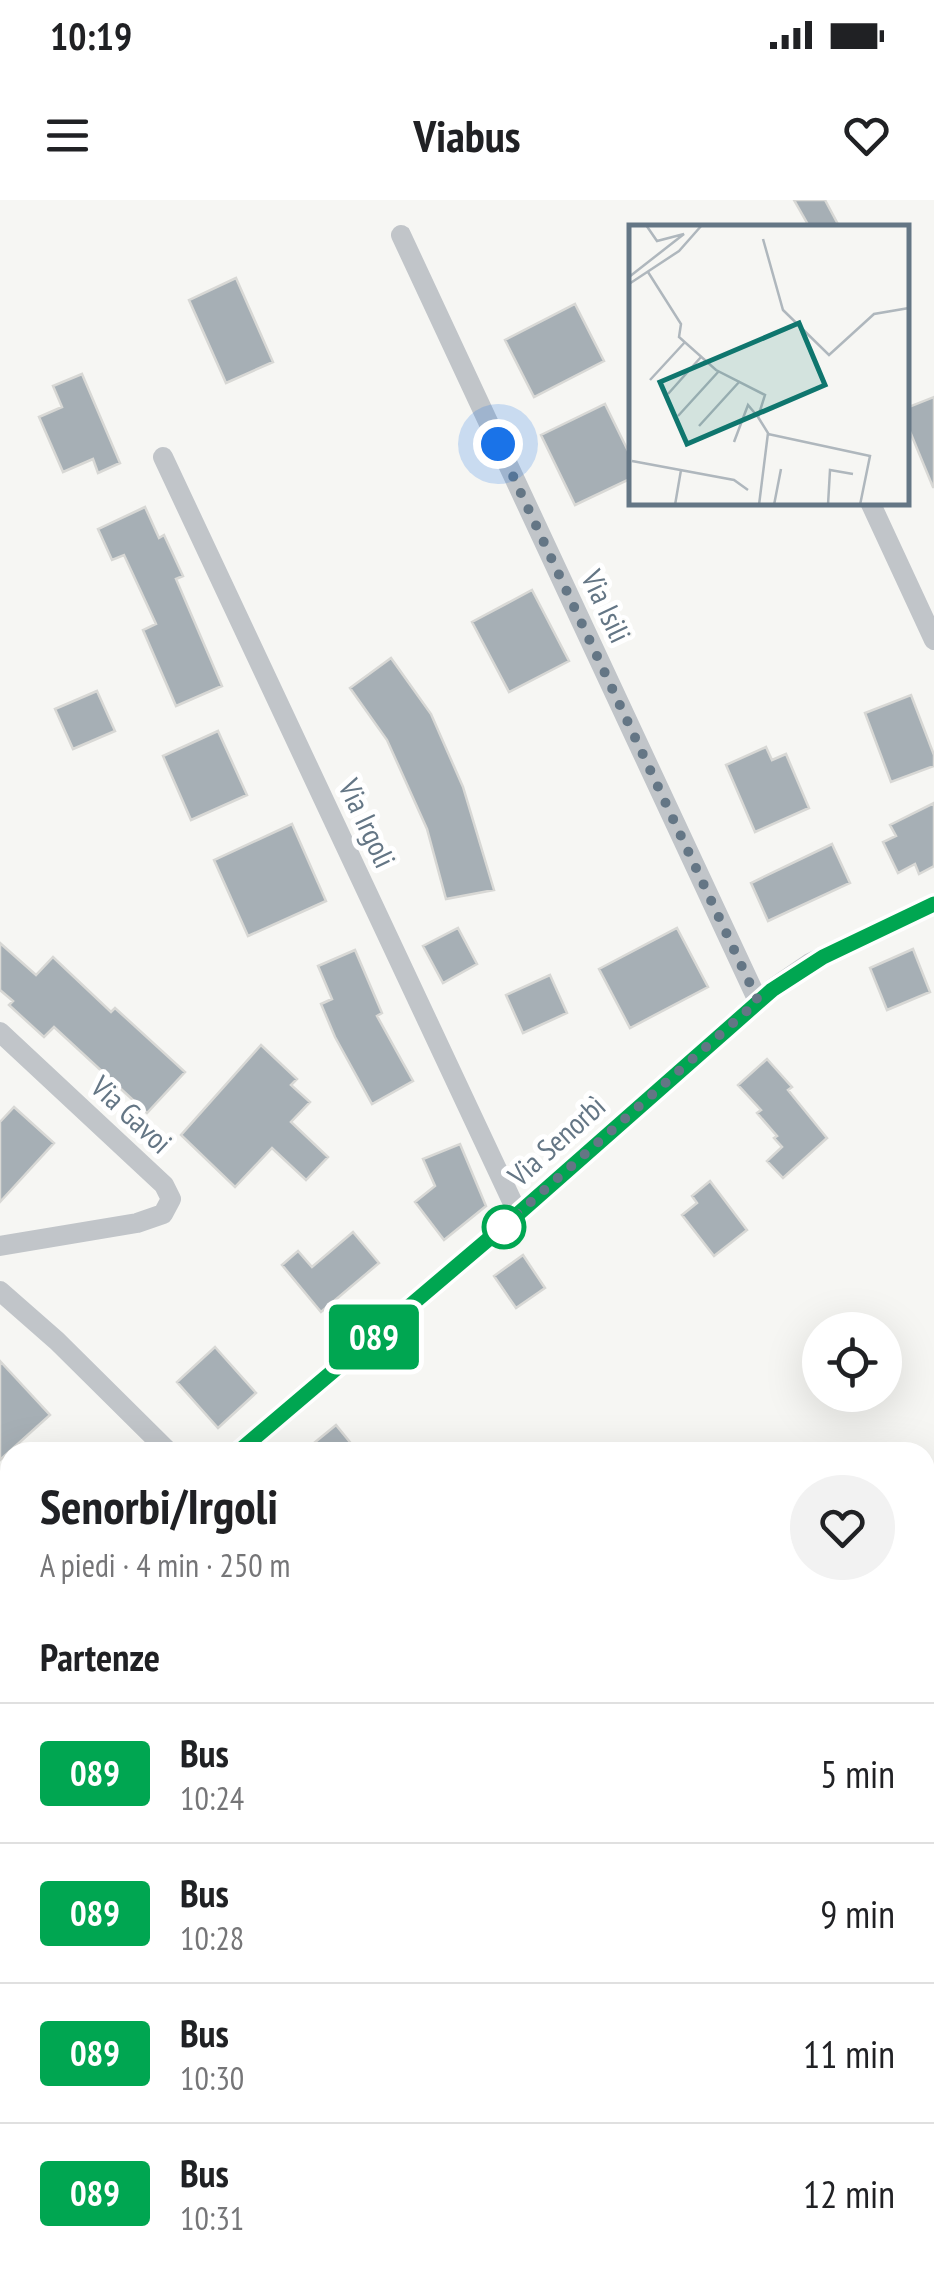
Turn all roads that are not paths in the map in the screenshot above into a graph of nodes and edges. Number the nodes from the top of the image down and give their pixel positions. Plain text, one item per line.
1 (401, 235) dead end
2 (163, 457) dead end
3 (871, 505) edge
4 (934, 640) edge
5 (934, 904) edge
6 (758, 1001) junction
7 (0, 1032) edge
8 (518, 1214) junction
9 (0, 1246) edge
10 (0, 1291) edge
11 (159, 1442) edge
12 (250, 1442) edge

1 - 6 street, Via Isili
2 - 8 street, Via Irgoli
3 - 4 street
5 - 6 street, Via Senorbì
6 - 8 street, Via Senorbì
7 - 9 street, Via Gavoi
8 - 12 street, Via Senorbì
10 - 11 street

